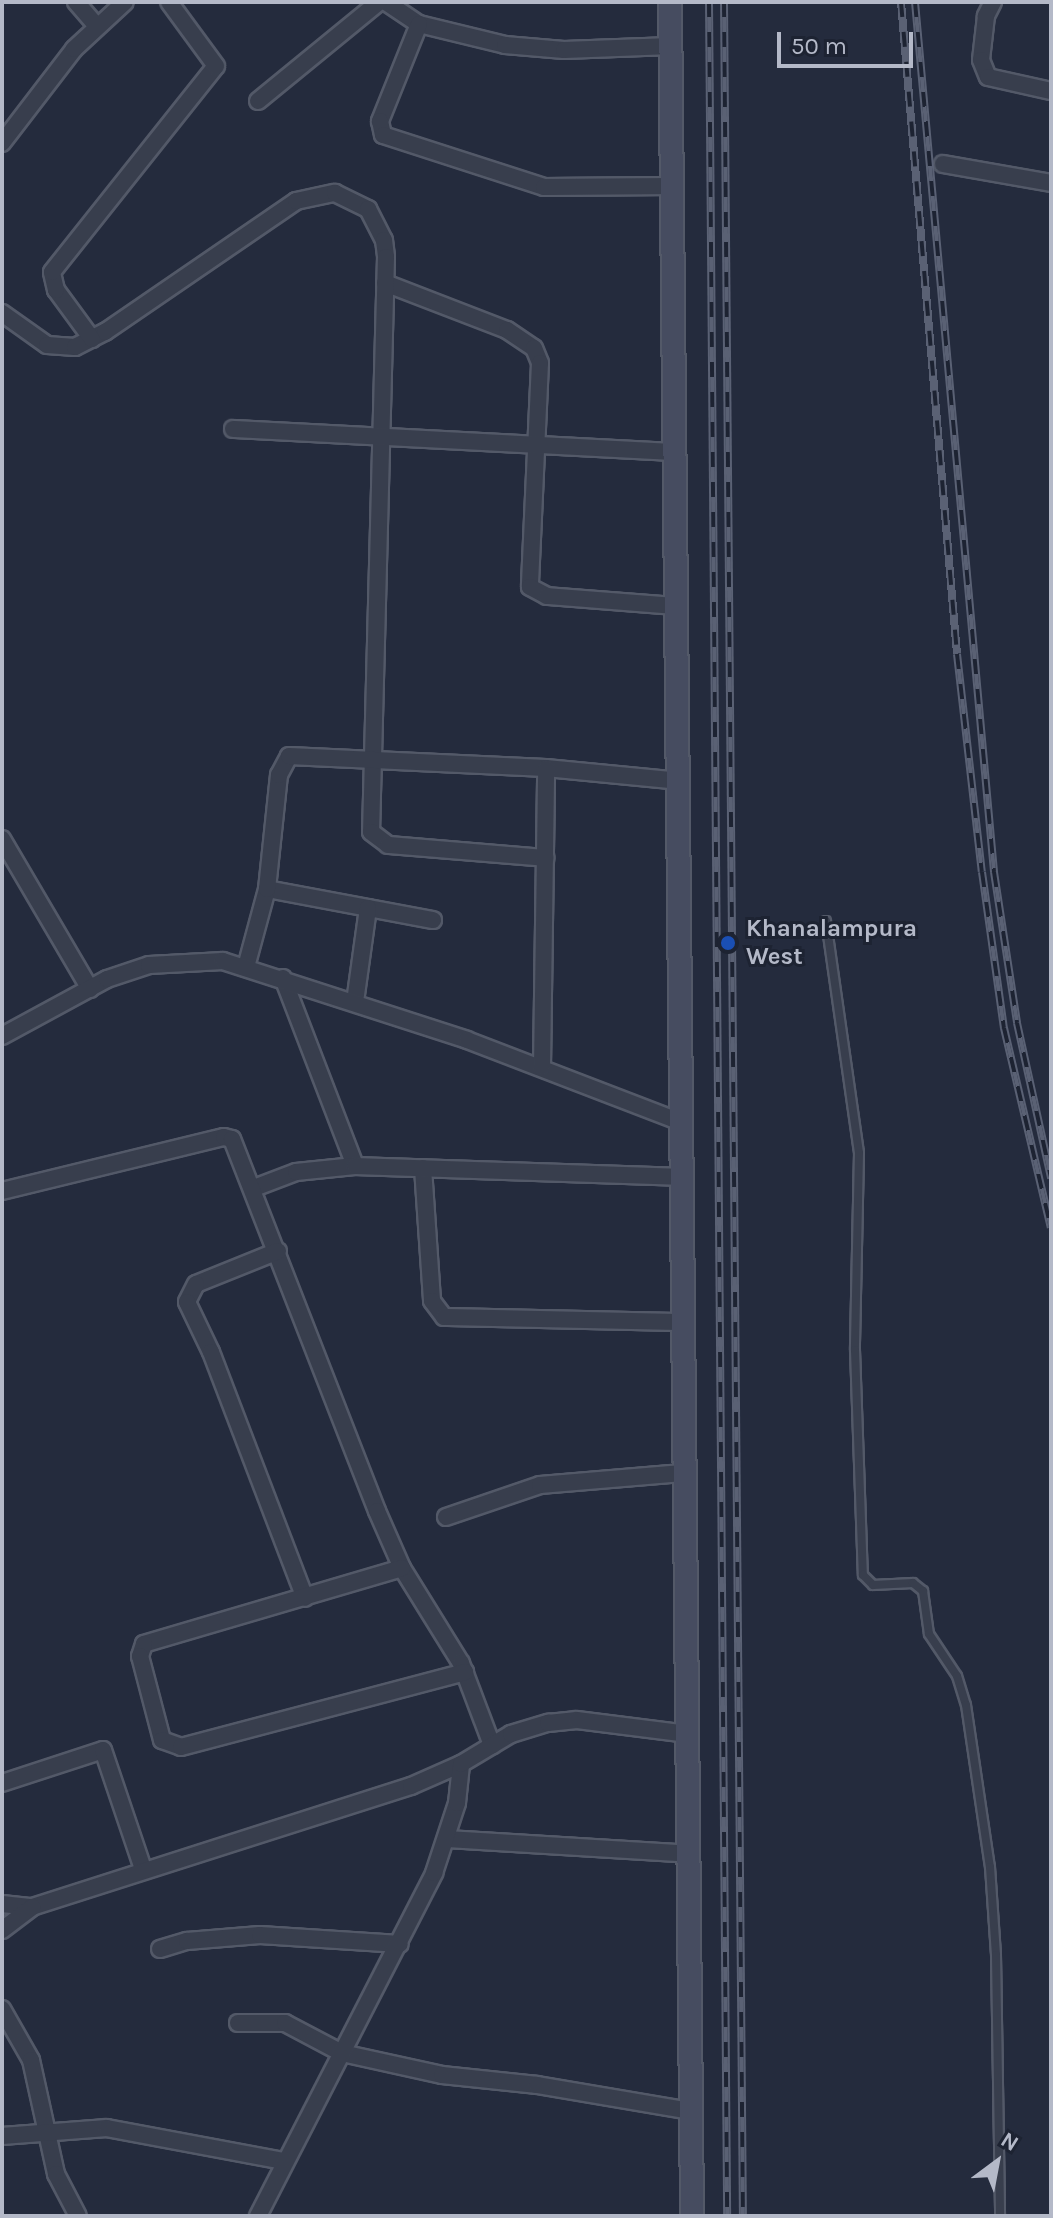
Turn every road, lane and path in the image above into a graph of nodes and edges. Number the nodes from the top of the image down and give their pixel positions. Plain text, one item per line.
1 (76, 2) edge
2 (125, 2) edge
3 (169, 2) edge
4 (379, 2) edge
5 (386, 2) edge
6 (670, 2) edge
7 (993, 2) edge
8 (419, 24) junction
9 (96, 25) junction
10 (671, 46) junction
11 (1051, 91) edge
12 (258, 101) dead end
13 (2, 143) edge
14 (943, 164) dead end
15 (1051, 183) edge
16 (674, 186) junction
17 (385, 283) junction
18 (2, 313) edge
19 (92, 339) junction
20 (233, 429) dead end
21 (380, 435) junction
22 (536, 441) junction
23 (674, 452) junction
24 (674, 606) junction
25 (372, 758) junction
26 (546, 768) junction
27 (680, 781) junction
28 (2, 839) edge
29 (545, 858) junction
30 (267, 889) junction
31 (368, 908) junction
32 (433, 920) dead end
33 (826, 921) dead end
34 (246, 967) junction
35 (283, 978) junction
36 (90, 989) junction
37 (355, 1002) junction
38 (2, 1036) edge
39 (542, 1067) junction
40 (683, 1123) junction
41 (355, 1166) junction
42 (423, 1168) junction
43 (684, 1177) junction
44 (254, 1188) junction
45 (2, 1191) edge
46 (278, 1251) junction
47 (681, 1322) junction
48 (682, 1473) junction
49 (446, 1517) dead end
50 (402, 1568) junction
51 (305, 1598) junction
52 (465, 1672) junction
53 (688, 1734) junction
54 (492, 1745) junction
55 (461, 1764) junction
56 (2, 1783) edge
57 (447, 1839) junction
58 (690, 1854) junction
59 (143, 1869) junction
60 (2, 1904) edge
61 (32, 1907) junction
62 (2, 1930) edge
63 (400, 1944) junction
64 (160, 1949) dead end
65 (2, 2009) edge
66 (238, 2023) dead end
67 (342, 2053) junction
68 (691, 2111) junction
69 (49, 2130) junction
70 (2, 2136) edge
71 (283, 2161) junction
72 (78, 2216) edge
73 (258, 2216) edge
74 (692, 2216) edge
75 (1000, 2216) edge

1 - 9 street
2 - 9 street
3 - 19 street
4 - 12 street
5 - 8 street
6 - 10 main road
7 - 11 street
8 - 10 street
8 - 16 street
9 - 13 street
10 - 16 main road
14 - 15 street
16 - 23 main road
17 - 19 street
17 - 21 street
17 - 22 street
18 - 19 street
20 - 21 street
21 - 22 street
21 - 25 street
22 - 23 street
22 - 24 street
23 - 24 main road
24 - 27 main road
25 - 26 street
25 - 29 street
25 - 30 street
26 - 27 street
26 - 29 street
27 - 40 main road
28 - 36 street
29 - 39 street
30 - 31 street
30 - 34 street
31 - 32 street
31 - 37 street
33 - 75 lane
34 - 35 street
34 - 36 street
35 - 37 street
35 - 41 street
36 - 38 street
37 - 39 street
39 - 40 street
40 - 43 main road
41 - 42 street
41 - 44 street
42 - 43 street
42 - 47 street
43 - 47 main road
44 - 45 street
44 - 46 street
46 - 50 street
46 - 51 street
47 - 48 main road
48 - 49 street
48 - 53 main road
50 - 51 street
50 - 52 street
51 - 52 street
52 - 54 street
53 - 54 street
53 - 58 main road
54 - 55 street
55 - 57 street
55 - 59 street
56 - 59 street
57 - 58 street
57 - 63 street
58 - 68 main road
59 - 61 street
60 - 61 street
61 - 62 street
63 - 64 street
63 - 67 street
65 - 69 street
66 - 67 street
67 - 68 street
67 - 71 street
68 - 74 main road
69 - 70 street
69 - 71 street
69 - 72 street
71 - 73 street

